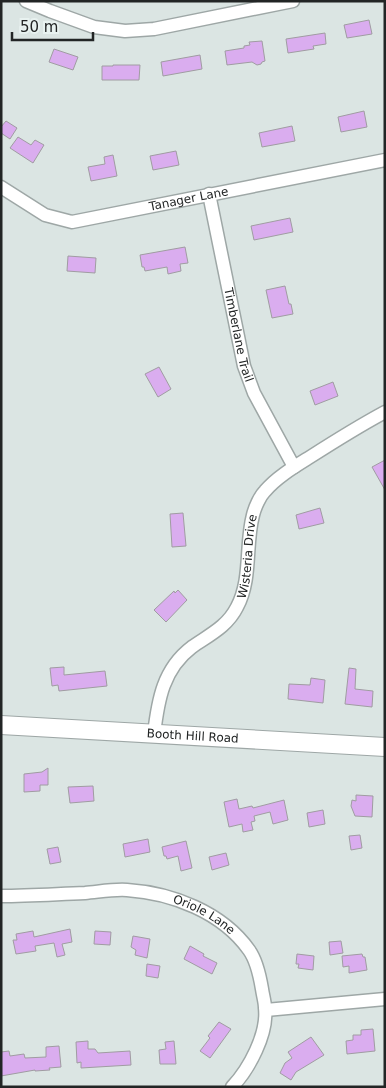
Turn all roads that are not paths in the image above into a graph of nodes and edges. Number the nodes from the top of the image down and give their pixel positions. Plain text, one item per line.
1 (26, 1) edge
2 (293, 1) edge
3 (385, 160) edge
4 (1, 187) edge
5 (209, 194) junction
6 (385, 412) edge
7 (294, 467) junction
8 (1, 725) edge
9 (154, 734) junction
10 (385, 747) edge
11 (1, 896) edge
12 (385, 999) edge
13 (266, 1010) junction
14 (232, 1087) edge

1 - 2 street
3 - 5 street, Tanager Lane
4 - 5 street, Tanager Lane
5 - 7 street, Timberlane Trail
6 - 7 street, Wisteria Drive
7 - 9 street, Wisteria Drive
8 - 9 street, Booth Hill Road
9 - 10 street, Booth Hill Road
11 - 13 street, Oriole Lane
12 - 13 street
13 - 14 street, Oriole Lane

